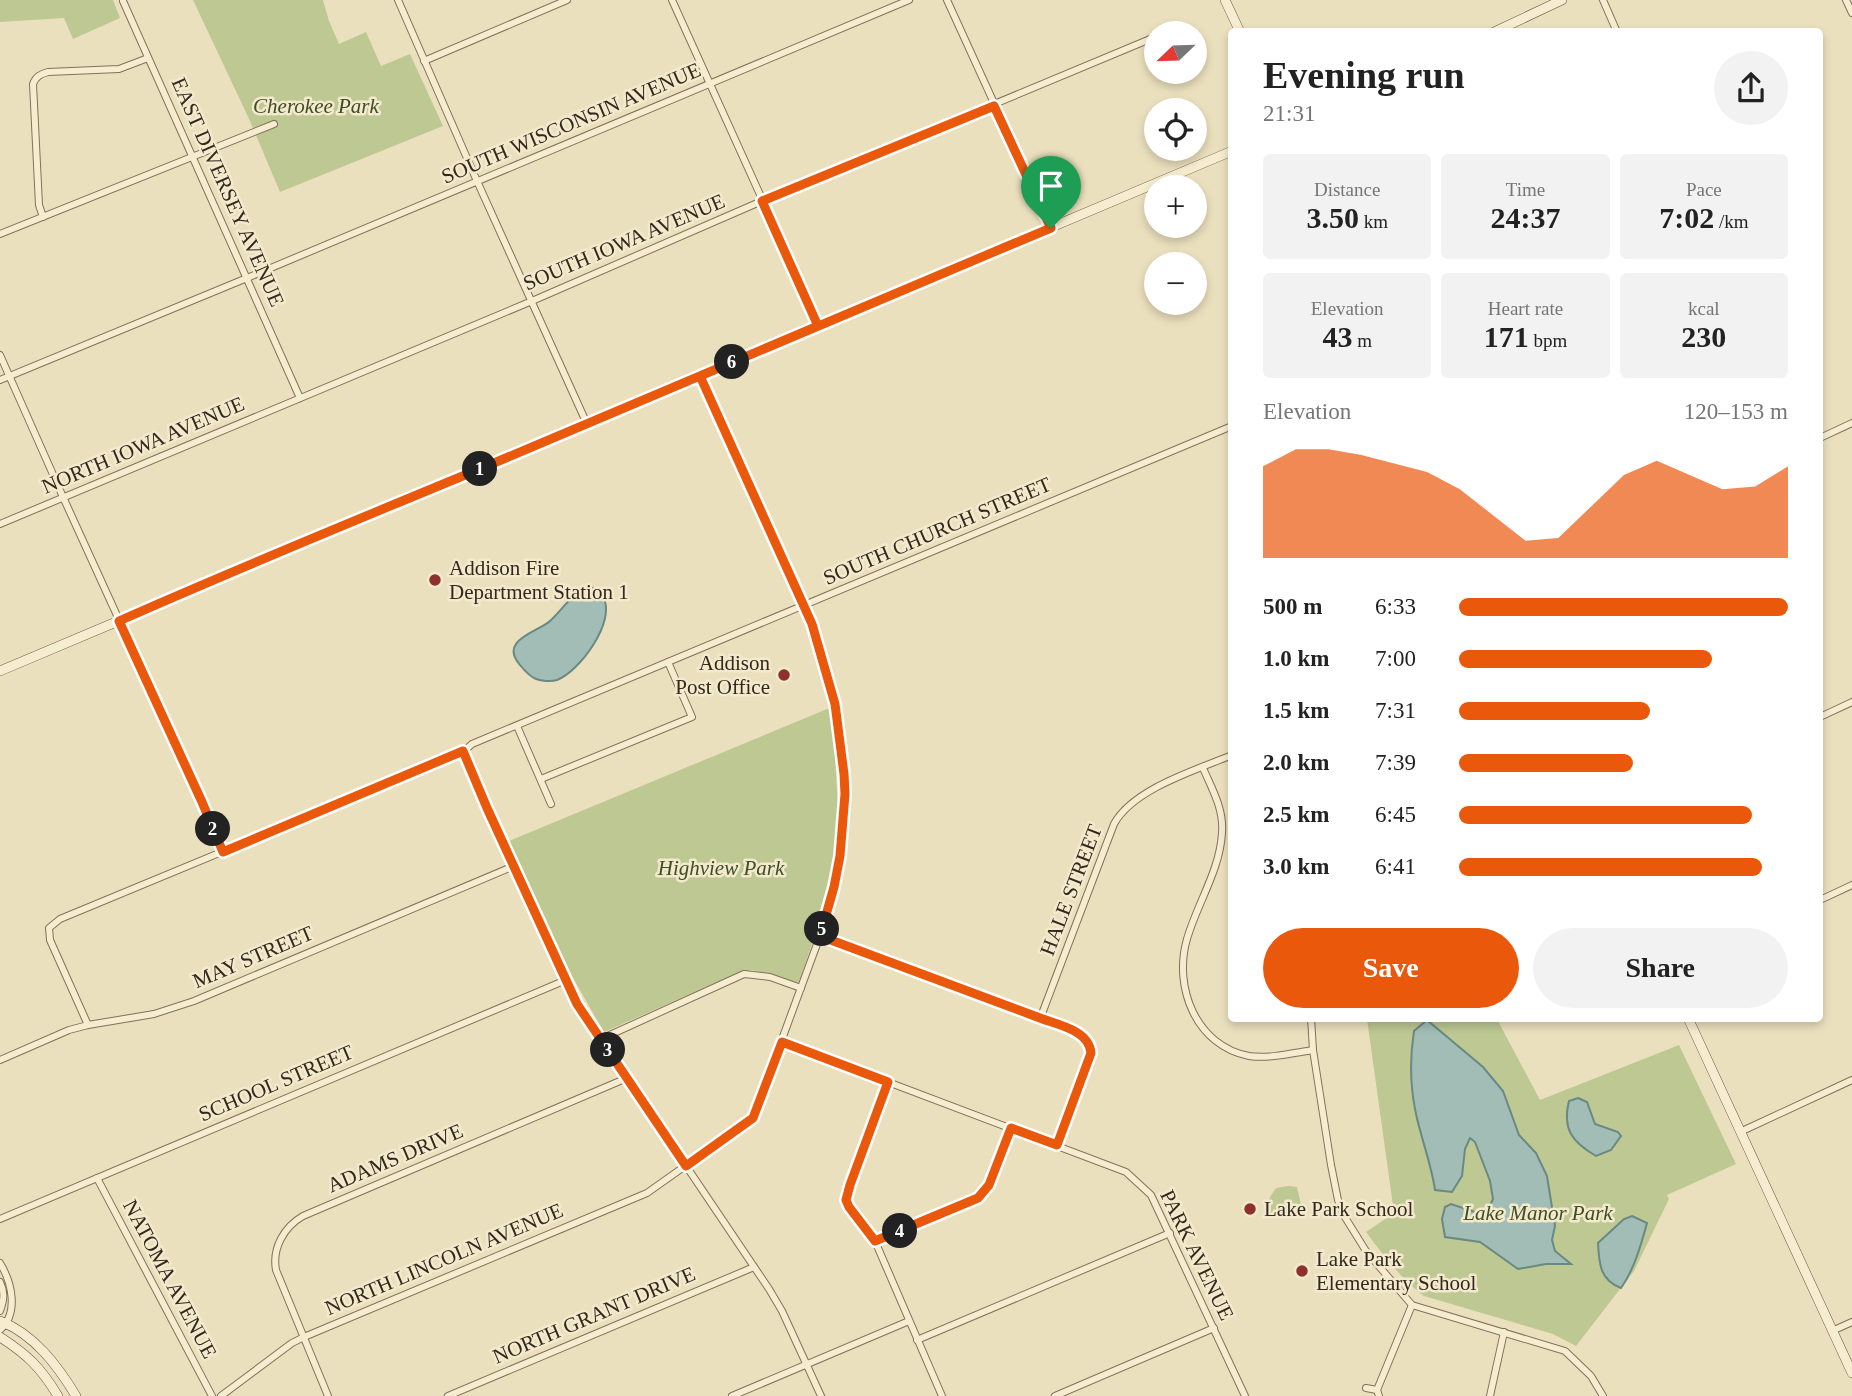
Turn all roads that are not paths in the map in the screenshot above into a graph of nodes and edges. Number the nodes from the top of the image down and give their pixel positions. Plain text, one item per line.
1 (398, 0) edge
2 (567, 0) edge
3 (672, 0) edge
4 (909, 0) edge
5 (947, 0) edge
6 (1225, 0) edge
7 (1562, 0) edge
8 (1602, 0) edge
9 (1846, 0) edge
10 (123, 1) edge
11 (1852, 13) edge
12 (1238, 28) edge
13 (1502, 28) edge
14 (1615, 28) edge
15 (1144, 42) edge
16 (148, 58) junction
17 (424, 61) junction
18 (710, 84) junction
19 (994, 106) junction
20 (274, 124) dead end
21 (1228, 153) edge
22 (192, 156) junction
23 (477, 181) junction
24 (762, 201) junction
25 (43, 217) junction
26 (1051, 228) junction
27 (0, 234) edge
28 (247, 278) junction
29 (531, 301) junction
30 (818, 326) junction
31 (0, 355) edge
32 (9, 376) junction
33 (700, 376) junction
34 (0, 380) edge
35 (300, 398) junction
36 (587, 424) junction
37 (1852, 424) edge
38 (1228, 428) edge
39 (1823, 437) edge
40 (63, 498) junction
41 (0, 524) edge
42 (804, 606) junction
43 (119, 621) junction
44 (668, 662) junction
45 (0, 671) edge
46 (1852, 702) edge
47 (1823, 716) edge
48 (517, 726) junction
49 (463, 751) junction
50 (1228, 757) edge
51 (1203, 768) junction
52 (541, 779) junction
53 (551, 804) dead end
54 (223, 852) junction
55 (514, 866) junction
56 (1852, 885) edge
57 (1823, 899) edge
58 (820, 936) junction
59 (566, 980) junction
60 (801, 988) junction
61 (1040, 1018) junction
62 (1311, 1022) edge
63 (1690, 1022) edge
64 (88, 1025) junction
65 (601, 1039) junction
66 (782, 1042) junction
67 (1313, 1050) junction
68 (0, 1060) edge
69 (627, 1078) junction
70 (1852, 1080) edge
71 (888, 1082) junction
72 (1011, 1128) junction
73 (1740, 1132) junction
74 (1057, 1145) junction
75 (686, 1166) junction
76 (97, 1178) junction
77 (0, 1219) edge
78 (1170, 1233) junction
79 (875, 1241) junction
80 (0, 1263) edge
81 (754, 1267) junction
82 (0, 1282) edge
83 (1412, 1305) junction
84 (0, 1311) edge
85 (909, 1321) junction
86 (1852, 1321) edge
87 (2, 1325) edge
88 (1214, 1328) junction
89 (1832, 1331) junction
90 (1504, 1332) junction
91 (0, 1337) edge
92 (303, 1337) junction
93 (917, 1340) junction
94 (807, 1364) junction
95 (1852, 1373) edge
96 (1366, 1388) dead end
97 (1378, 1393) edge
98 (58, 1396) edge
99 (76, 1396) edge
100 (212, 1396) edge
101 (221, 1396) edge
102 (328, 1396) edge
103 (448, 1396) edge
104 (732, 1396) edge
105 (821, 1396) edge
106 (942, 1396) edge
107 (1055, 1396) edge
108 (1245, 1396) edge
109 (1490, 1396) edge
110 (1603, 1396) edge

1 - 17 street
2 - 17 street
3 - 18 street
4 - 18 street, SOUTH WISCONSIN AVENUE
5 - 19 street
6 - 12 street
7 - 13 street
8 - 14 street
9 - 11 street
10 - 16 street, EAST DIVERSEY AVENUE
15 - 19 street, SOUTH IOWA AVENUE
16 - 22 street, EAST DIVERSEY AVENUE
16 - 25 street
17 - 23 street
18 - 23 street, SOUTH WISCONSIN AVENUE
18 - 24 street
19 - 24 street, SOUTH IOWA AVENUE
19 - 26 street
20 - 22 street
21 - 26 street
22 - 25 street
22 - 28 street, EAST DIVERSEY AVENUE
23 - 28 street, SOUTH WISCONSIN AVENUE
23 - 29 street
24 - 29 street, SOUTH IOWA AVENUE
24 - 30 street
25 - 27 street
26 - 30 street
28 - 32 street, SOUTH WISCONSIN AVENUE
28 - 35 street, EAST DIVERSEY AVENUE
29 - 35 street, SOUTH IOWA AVENUE
29 - 36 street
30 - 33 street
31 - 32 street
32 - 34 street, SOUTH WISCONSIN AVENUE
32 - 40 street
33 - 36 street
33 - 42 street, NORTH LINCOLN AVENUE
35 - 40 street, NORTH IOWA AVENUE
36 - 43 street
37 - 39 street
38 - 42 street, SOUTH CHURCH STREET
40 - 41 street, NORTH IOWA AVENUE
40 - 43 street
42 - 44 street, SOUTH CHURCH STREET
42 - 58 street, NORTH LINCOLN AVENUE
43 - 45 street
43 - 54 street
44 - 48 street, SOUTH CHURCH STREET
44 - 52 street
46 - 47 street
48 - 49 street, SOUTH CHURCH STREET
48 - 52 street
49 - 54 street, SOUTH CHURCH STREET
49 - 55 street
50 - 51 street, HALE STREET
51 - 61 street, HALE STREET
51 - 67 street
52 - 53 street
54 - 64 street, SOUTH CHURCH STREET
55 - 59 street
55 - 64 street, MAY STREET
56 - 57 street
58 - 60 street, NORTH LINCOLN AVENUE
58 - 61 street
59 - 65 street
59 - 76 street, SCHOOL STREET
60 - 65 street
60 - 66 street, NORTH LINCOLN AVENUE
61 - 74 street
62 - 67 street
63 - 73 street
64 - 68 street, MAY STREET
65 - 69 street
66 - 71 street, PARK AVENUE
66 - 75 street, NORTH LINCOLN AVENUE
67 - 83 street
69 - 75 street
69 - 92 street, ADAMS DRIVE
70 - 73 street
71 - 72 street, PARK AVENUE
71 - 79 street
72 - 74 street, PARK AVENUE
72 - 79 street
73 - 89 street
74 - 78 street, PARK AVENUE
75 - 81 street
75 - 92 street, NORTH LINCOLN AVENUE
76 - 77 street, SCHOOL STREET
76 - 100 street, NATOMA AVENUE
78 - 88 street, PARK AVENUE
78 - 93 street
79 - 85 street
80 - 87 street
81 - 94 street
81 - 103 street, NORTH GRANT DRIVE
82 - 84 street
83 - 90 street
83 - 97 street
85 - 93 street
85 - 94 street
86 - 89 street
87 - 99 street
88 - 107 street
88 - 108 street, PARK AVENUE
89 - 95 street
90 - 109 street
90 - 110 street
91 - 98 street
92 - 101 street, NORTH LINCOLN AVENUE
92 - 102 street
93 - 106 street
94 - 104 street
94 - 105 street
96 - 97 street

